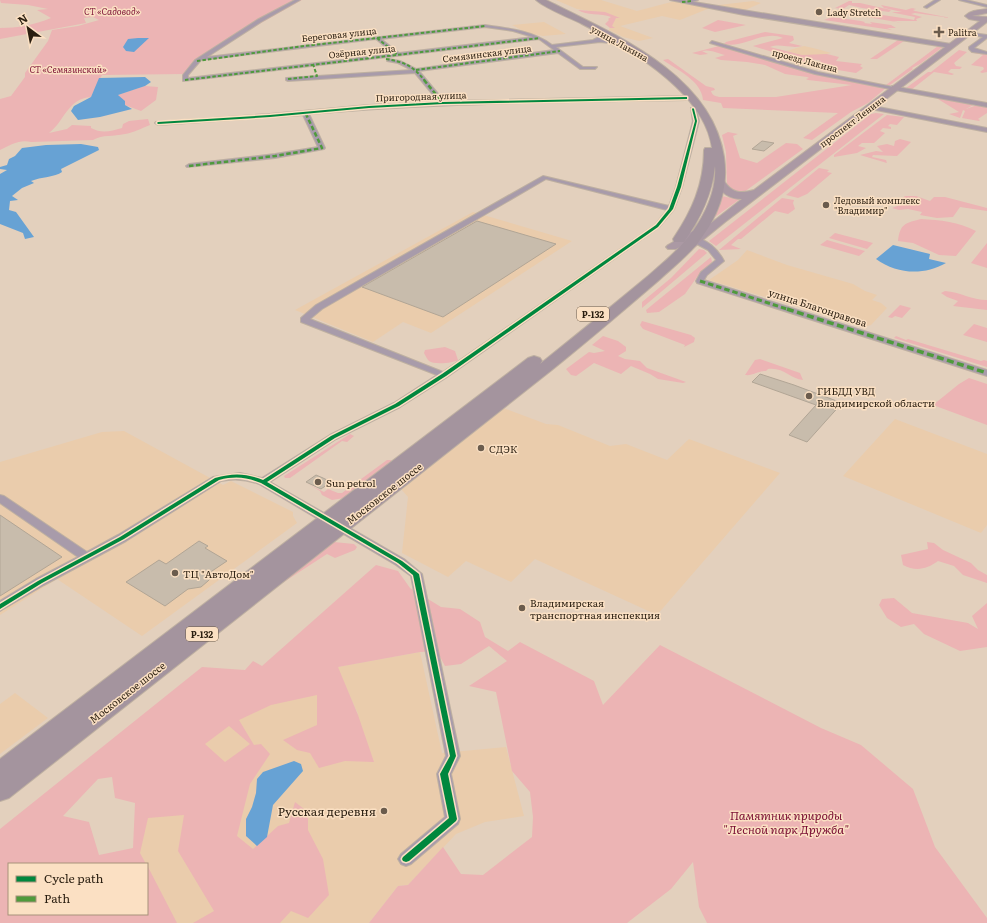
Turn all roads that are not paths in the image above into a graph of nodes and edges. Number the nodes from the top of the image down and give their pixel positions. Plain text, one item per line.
1 (298, 0) edge
2 (535, 0) edge
3 (540, 0) edge
4 (673, 0) edge
5 (938, 0) edge
6 (961, 0) edge
7 (987, 6) edge
8 (926, 7) dead end
9 (987, 11) edge
10 (986, 20) edge
11 (593, 30) junction
12 (968, 33) junction
13 (377, 38) junction
14 (540, 38) junction
15 (589, 42) junction
16 (712, 42) dead end
17 (552, 46) junction
18 (951, 46) junction
19 (625, 48) junction
20 (560, 52) junction
21 (987, 53) edge
22 (398, 55) junction
23 (381, 58) junction
24 (196, 61) junction
25 (313, 64) junction
26 (595, 68) dead end
27 (416, 70) junction
28 (317, 76) junction
29 (288, 79) dead end
30 (895, 88) junction
31 (686, 98) junction
32 (443, 103) junction
33 (987, 105) edge
34 (871, 107) junction
35 (693, 108) junction
36 (305, 112) junction
37 (158, 123) dead end
38 (984, 130) edge
39 (189, 166) dead end
40 (720, 183) junction
41 (758, 192) junction
42 (671, 209) junction
43 (694, 213) junction
44 (697, 234) junction
45 (987, 373) edge
46 (444, 376) junction
47 (263, 482) junction
48 (0, 498) edge
49 (334, 523) junction
50 (86, 557) junction
51 (0, 607) edge
52 (0, 773) edge
53 (0, 790) edge
54 (406, 859) dead end

1 - 24 street
2 - 11 highway, улица Лакина / Р-132
3 - 40 highway, улица Лакина / Р-132
4 - 18 street
5 - 8 street
6 - 7 street
9 - 10 main road
10 - 12 main road, проспект Ленина
11 - 15 street
11 - 19 highway, улица Лакина / Р-132
12 - 18 main road, проспект Ленина
12 - 21 street
13 - 14 street, Береговая улица
13 - 22 street
13 - 24 street, Береговая улица
14 - 17 street, Береговая улица
14 - 22 street, Озёрная улица
15 - 17 street
15 - 19 street
16 - 30 street, проезд Лакина
17 - 20 street, Береговая улица
18 - 30 main road, проспект Ленина
19 - 31 highway, улица Лакина / Р-132
20 - 26 street, Береговая улица
20 - 27 street, Семязинская улица
22 - 23 street, Озёрная улица
23 - 25 street, Озёрная улица
23 - 27 street
24 - 25 street, Озёрная улица
25 - 28 street
27 - 28 street, Семязинская улица
27 - 32 street
28 - 29 street, Семязинская улица
30 - 33 street
30 - 34 main road, проспект Ленина
31 - 32 street, Пригородная улица
31 - 35 highway, улица Лакина / Р-132
32 - 36 street, Пригородная улица
34 - 38 street
34 - 41 main road, проспект Ленина
35 - 42 street
35 - 43 highway, улица Лакина / Р-132
36 - 37 street, Пригородная улица
36 - 39 street
40 - 41 main road
40 - 44 highway, улица Лакина / Р-132
41 - 44 main road, проспект Ленина
42 - 46 street
42 - 46 street
43 - 44 main road
43 - 44 main road
43 - 44 highway, улица Лакина / Р-132
44 - 45 street, улица Благонравова
44 - 49 highway, Московское шоссе / Р-132
46 - 47 street
47 - 49 street
47 - 50 street
48 - 50 street
49 - 52 highway, Московское шоссе / Р-132
49 - 53 highway, Московское шоссе / Р-132
49 - 54 street
50 - 51 street

